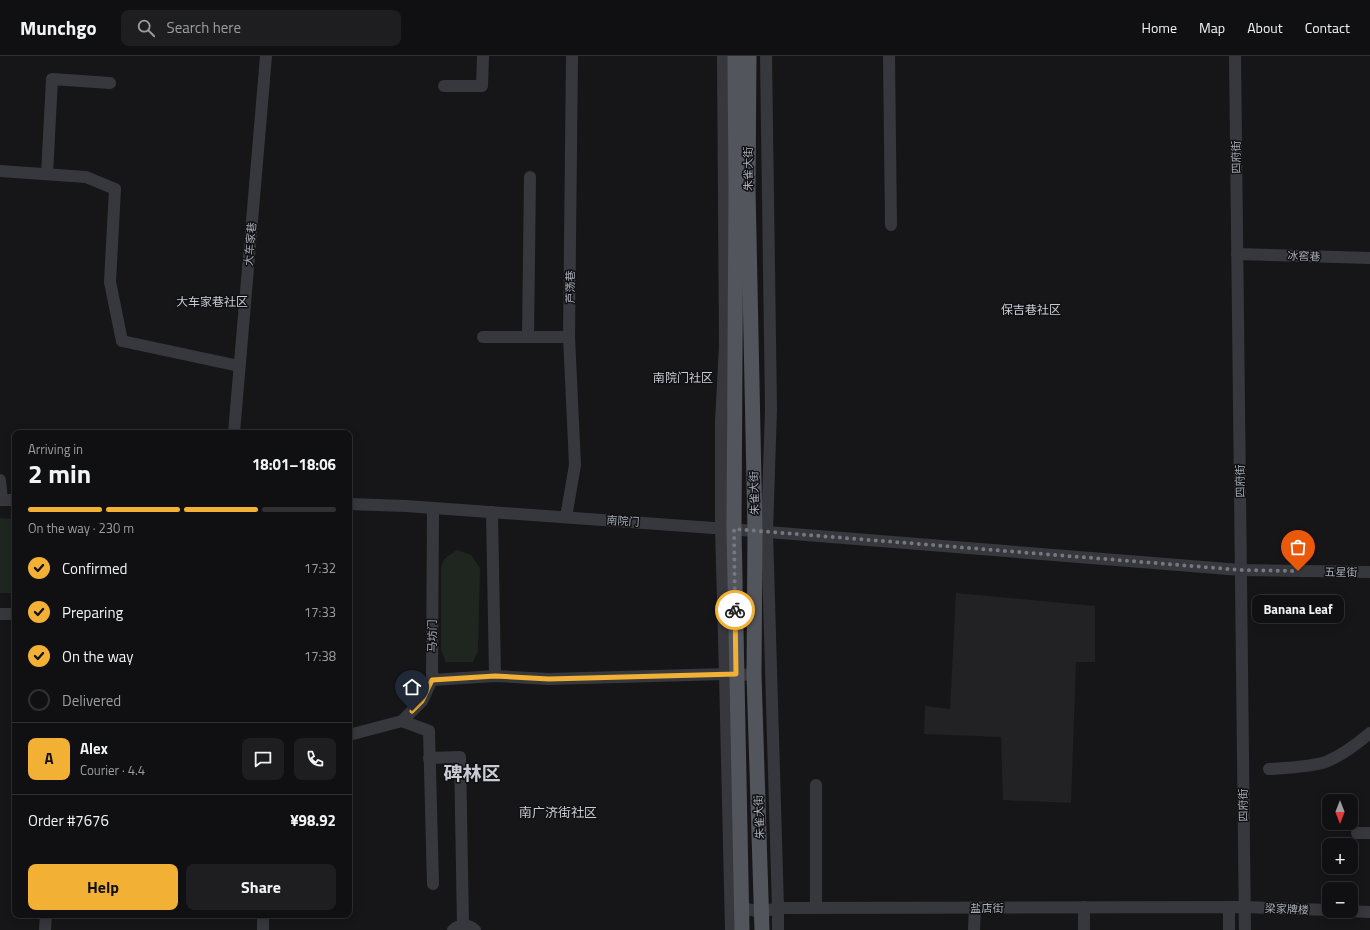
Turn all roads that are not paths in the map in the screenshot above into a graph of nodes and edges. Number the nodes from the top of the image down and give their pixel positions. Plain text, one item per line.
1 (266, 56) edge
2 (483, 56) edge
3 (572, 56) edge
4 (723, 56) edge
5 (735, 56) edge
6 (749, 56) edge
7 (766, 56) edge
8 (889, 56) edge
9 (1235, 56) edge
10 (110, 83) dead end
11 (444, 86) dead end
12 (0, 171) edge
13 (47, 174) junction
14 (530, 177) dead end
15 (891, 225) dead end
16 (1237, 254) junction
17 (1370, 258) edge
18 (483, 337) dead end
19 (528, 337) junction
20 (569, 337) junction
21 (239, 366) junction
22 (234, 430) edge
23 (0, 480) edge
24 (1, 500) edge
25 (12, 500) edge
26 (352, 504) edge
27 (433, 509) junction
28 (492, 512) junction
29 (566, 517) junction
30 (727, 529) junction
31 (761, 531) junction
32 (1241, 570) junction
33 (1370, 572) edge
34 (0, 614) edge
35 (12, 614) edge
36 (731, 674) junction
37 (754, 675) junction
38 (495, 676) junction
39 (432, 680) junction
40 (402, 721) junction
41 (1370, 733) edge
42 (352, 734) edge
43 (429, 758) junction
44 (1269, 769) dead end
45 (816, 785) dead end
46 (1357, 833) dead end
47 (1370, 833) edge
48 (432, 884) dead end
49 (1084, 907) junction
50 (1229, 907) junction
51 (1244, 907) junction
52 (778, 908) junction
53 (816, 908) junction
54 (975, 908) junction
55 (737, 909) junction
56 (1322, 910) edge
57 (1358, 911) edge
58 (762, 912) junction
59 (1370, 912) edge
60 (46, 918) edge
61 (264, 918) edge
62 (458, 927) edge
63 (45, 930) edge
64 (263, 930) edge
65 (475, 930) edge
66 (731, 930) edge
67 (742, 930) edge
68 (762, 930) edge
69 (778, 930) edge
70 (974, 930) edge
71 (1084, 930) edge
72 (1229, 930) edge
73 (1245, 930) edge

1 - 21 street, 大车家巷
2 - 11 street
3 - 20 street, 芦荡巷
4 - 30 street
5 - 30 main road, 朱雀大街
6 - 31 main road, 朱雀大街
7 - 31 street
8 - 15 street
9 - 16 street, 四府街
10 - 13 street
12 - 13 street
13 - 21 street
14 - 19 street
16 - 17 street, 冰窖巷
16 - 32 street, 四府街
18 - 19 street
19 - 20 street
20 - 29 street, 芦荡巷
21 - 22 street, 大车家巷
23 - 24 street
24 - 25 street
26 - 27 street, 南院门
27 - 28 street, 南院门
27 - 39 street, 马坊门
28 - 29 street, 南院门
28 - 38 street
29 - 30 street, 南院门
30 - 31 street, 南院门
30 - 36 main road, 朱雀大街
31 - 32 street, 五星街
31 - 37 main road, 朱雀大街
31 - 52 street
32 - 33 street, 五星街
32 - 51 street, 四府街
34 - 35 street
36 - 37 street
36 - 38 street
36 - 55 main road, 朱雀大街
37 - 58 main road, 朱雀大街
38 - 39 street
39 - 40 street, 马坊门
40 - 42 street
40 - 43 street
41 - 44 street
43 - 48 street
43 - 62 street
45 - 53 street
46 - 47 street
49 - 50 street, 盐店街
49 - 54 street, 盐店街
49 - 71 street
50 - 51 street, 盐店街
50 - 72 street
51 - 56 street, 梁家牌楼
51 - 73 street, 四府街
52 - 53 street, 盐店街
52 - 58 street, 盐店街
52 - 69 street
53 - 54 street, 盐店街
54 - 70 street
55 - 58 street, 盐店街
55 - 66 street
55 - 67 main road, 朱雀大街
57 - 59 street
58 - 68 main road, 朱雀大街
60 - 63 street
61 - 64 street
62 - 65 street

